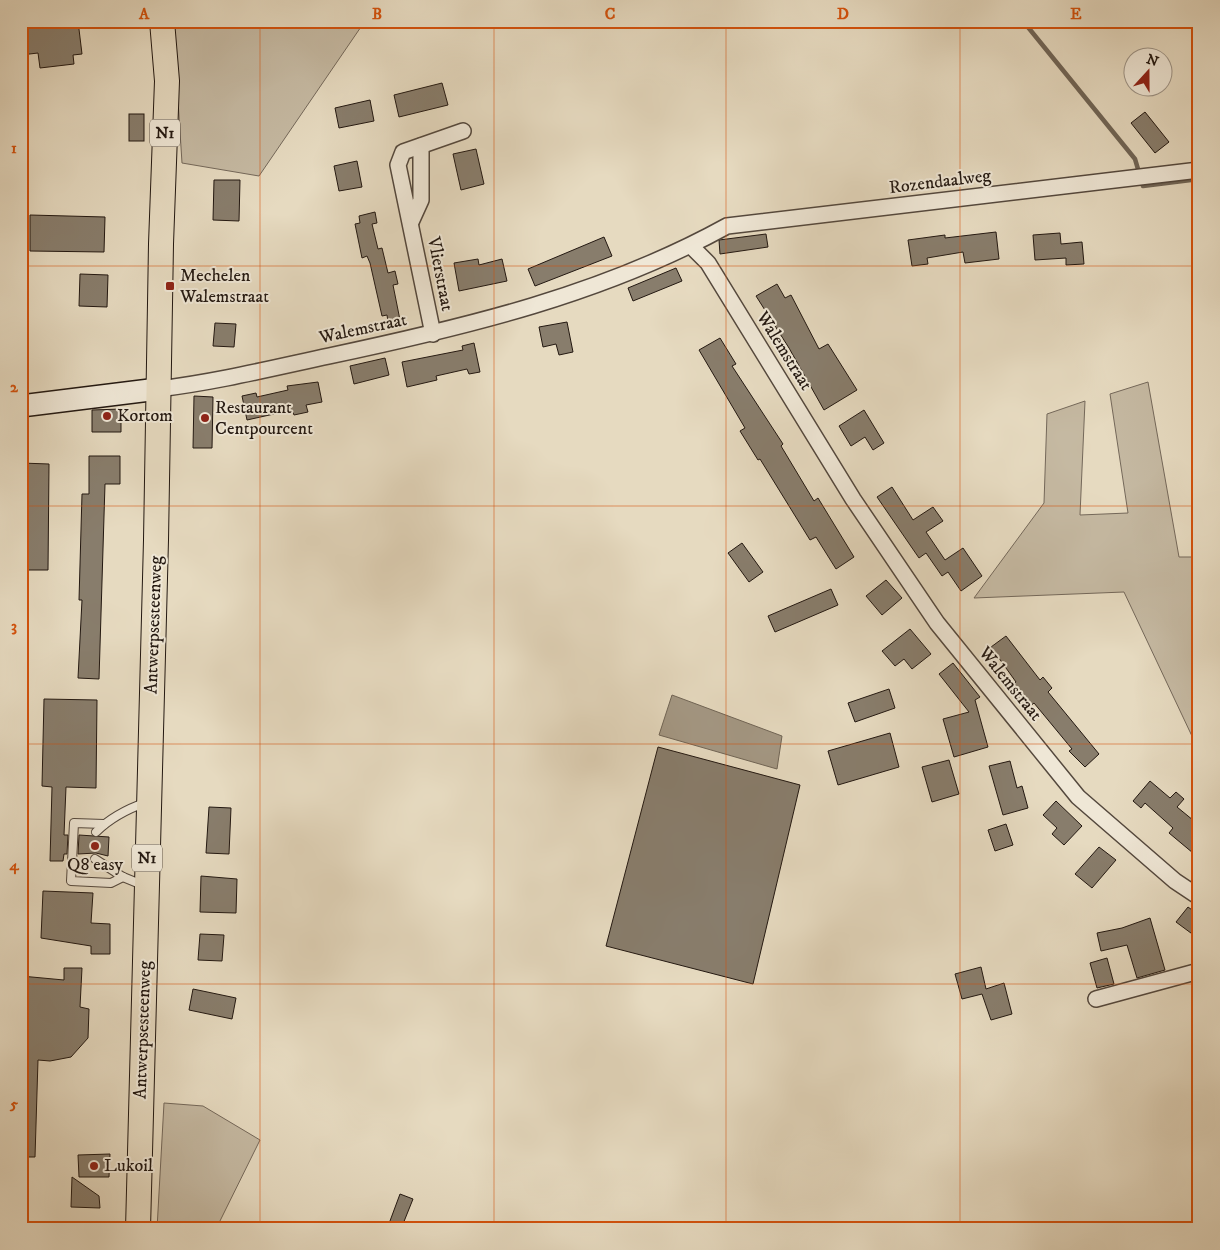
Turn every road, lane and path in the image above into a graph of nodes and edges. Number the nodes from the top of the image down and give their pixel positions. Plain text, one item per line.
1 (162, 21) edge
2 (463, 131) dead end
3 (421, 146) junction
4 (1199, 170) edge
5 (411, 222) junction
6 (691, 246) junction
7 (433, 334) junction
8 (158, 389) junction
9 (21, 406) edge
10 (149, 801) junction
11 (104, 824) junction
12 (96, 832) dead end
13 (95, 859) dead end
14 (123, 877) junction
15 (146, 886) junction
16 (1199, 897) edge
17 (1199, 971) edge
18 (1096, 999) dead end
19 (138, 1229) edge

1 - 8 main road, Antwerpsesteenweg / N1
2 - 3 street, Vlierstraat
3 - 5 street, Vlierstraat
3 - 5 street, Vlierstraat
4 - 6 street, Rozendaalweg
5 - 7 street, Vlierstraat
6 - 7 street, Walemstraat
6 - 16 street, Walemstraat
7 - 8 street, Walemstraat
8 - 9 street
8 - 10 main road, Antwerpsesteenweg / N1
10 - 11 lane
10 - 15 main road, Antwerpsesteenweg / N1
11 - 12 lane
11 - 14 lane
13 - 14 lane
14 - 15 lane
15 - 19 main road, Antwerpsesteenweg / N1
17 - 18 street

